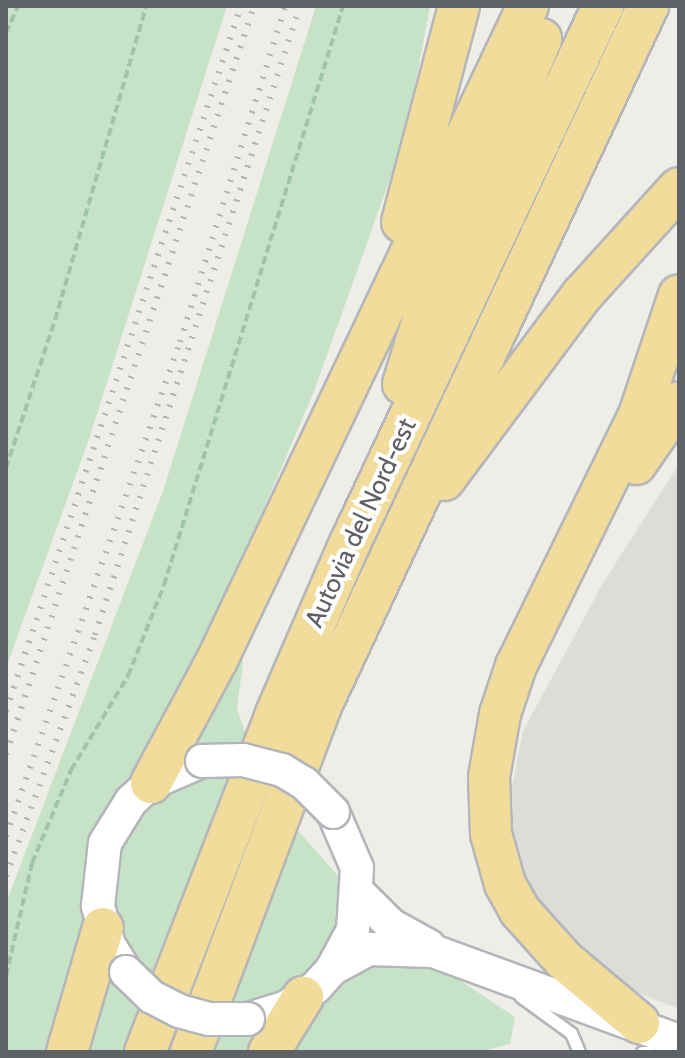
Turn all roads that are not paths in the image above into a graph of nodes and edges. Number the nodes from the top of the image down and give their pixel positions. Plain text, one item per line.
1 (459, 6) edge
2 (528, 6) edge
3 (555, 6) edge
4 (603, 6) edge
5 (648, 6) edge
6 (679, 188) edge
7 (679, 295) edge
8 (346, 382) junction
9 (679, 402) edge
10 (372, 498) junction
11 (390, 554) junction
12 (560, 577) junction
13 (151, 783) junction
14 (359, 893) junction
15 (103, 928) junction
16 (446, 954) junction
17 (332, 969) junction
18 (303, 997) joint
19 (258, 1036) edge
20 (679, 1041) edge
21 (644, 1042) edge
22 (67, 1052) edge
23 (145, 1052) edge
24 (191, 1052) edge
25 (579, 1052) edge

1 - 8 highway
2 - 8 highway
3 - 10 highway
4 - 10 highway, Autovia del Nord-est
5 - 11 highway, Autovia del Nord-est
6 - 11 highway
7 - 12 highway
8 - 13 highway
9 - 12 highway
10 - 23 highway, Autovia del Nord-est
11 - 24 highway, Autovia del Nord-est
12 - 21 highway
13 - 14 main road, bridge
13 - 15 main road
14 - 16 main road
14 - 17 main road
15 - 19 main road, bridge
15 - 22 highway
16 - 17 main road
16 - 21 main road
16 - 25 lane
17 - 18 main road
18 - 19 highway
20 - 21 main road

